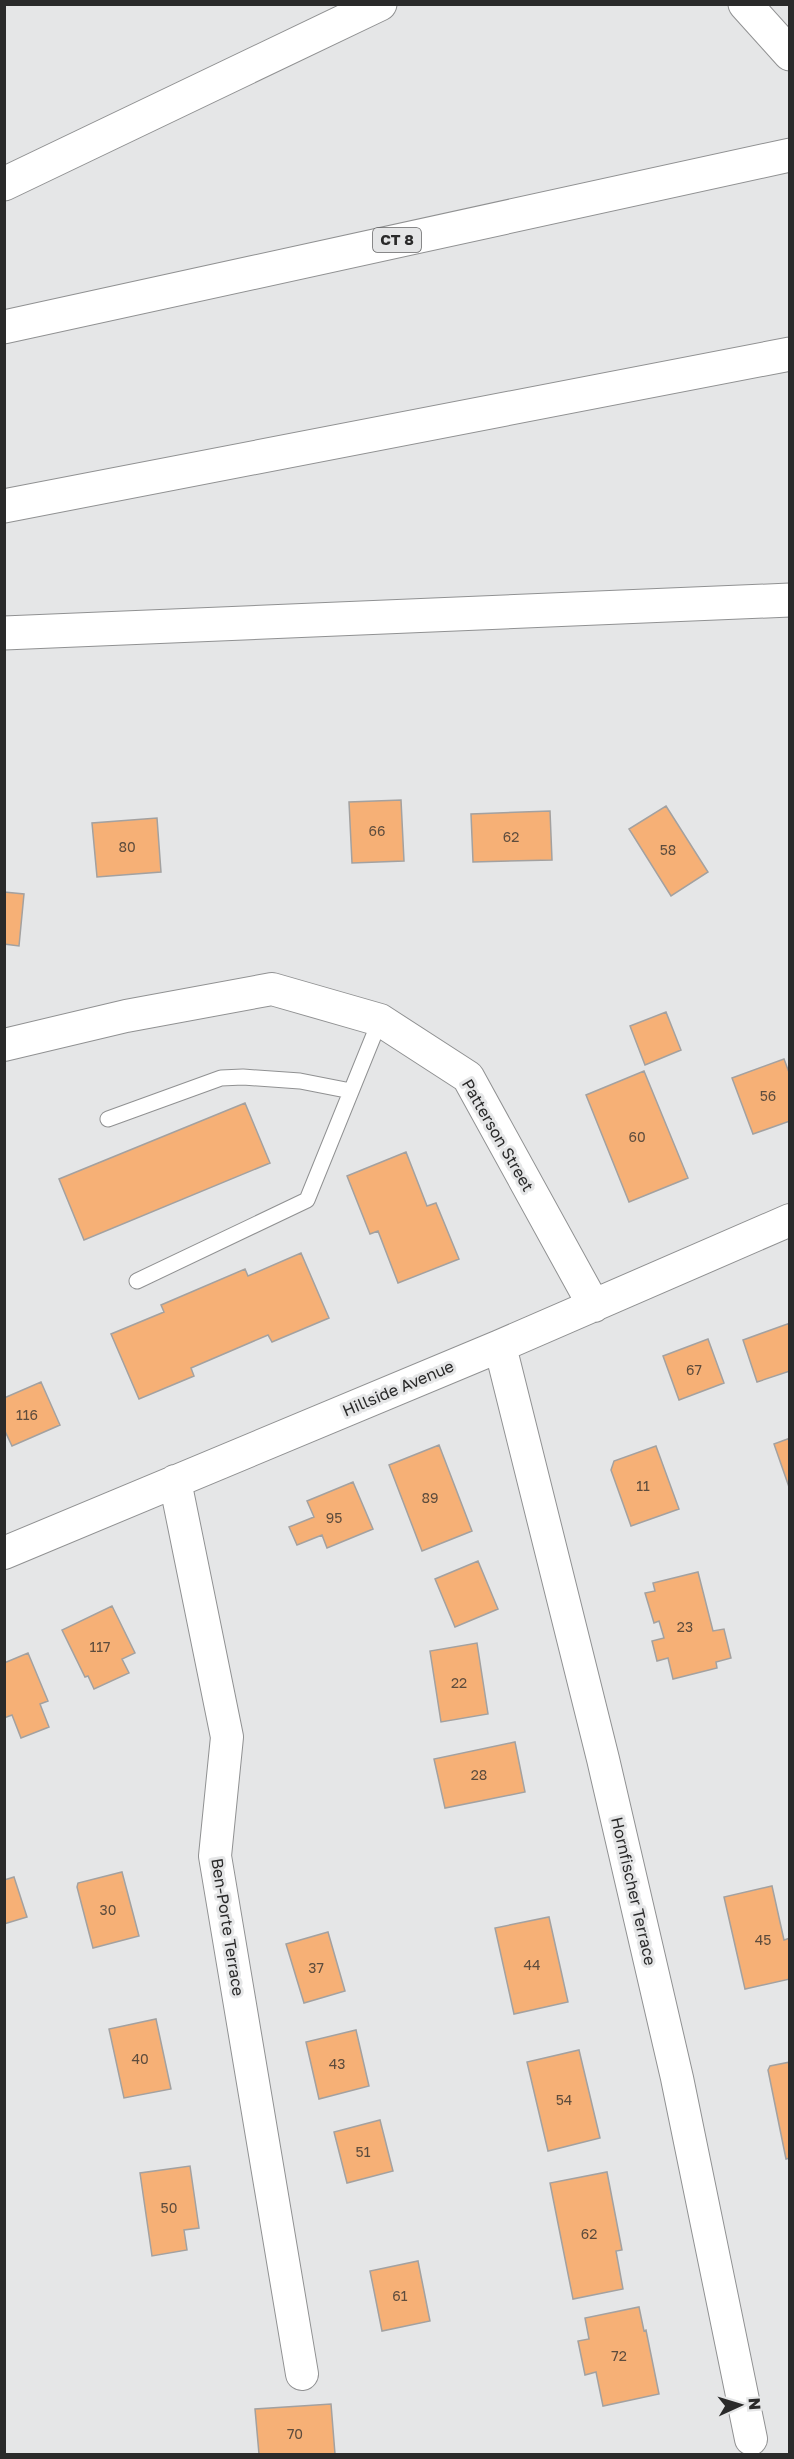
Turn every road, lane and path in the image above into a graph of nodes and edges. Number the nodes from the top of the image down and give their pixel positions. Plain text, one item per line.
1 (380, 4) edge
2 (745, 4) edge
3 (789, 54) edge
4 (789, 155) edge
5 (4, 184) edge
6 (4, 327) edge
7 (789, 354) edge
8 (4, 506) edge
9 (789, 600) edge
10 (4, 633) edge
11 (380, 1020) junction
12 (4, 1045) edge
13 (351, 1091) junction
14 (108, 1119) dead end
15 (789, 1220) edge
16 (137, 1281) dead end
17 (594, 1306) junction
18 (500, 1346) junction
19 (175, 1481) junction
20 (4, 1553) edge
21 (302, 2374) dead end
22 (751, 2439) dead end

1 - 5 highway
2 - 3 highway
4 - 6 highway, CT 8
7 - 8 highway
9 - 10 highway
11 - 12 street, Patterson Street
11 - 13 lane
11 - 17 street, Patterson Street
13 - 14 lane
13 - 16 lane
15 - 17 street, Hillside Avenue
17 - 18 street, Hillside Avenue
18 - 19 street, Hillside Avenue
18 - 22 street, Hornfischer Terrace
19 - 20 street, Hillside Avenue
19 - 21 street, Ben-Porte Terrace

